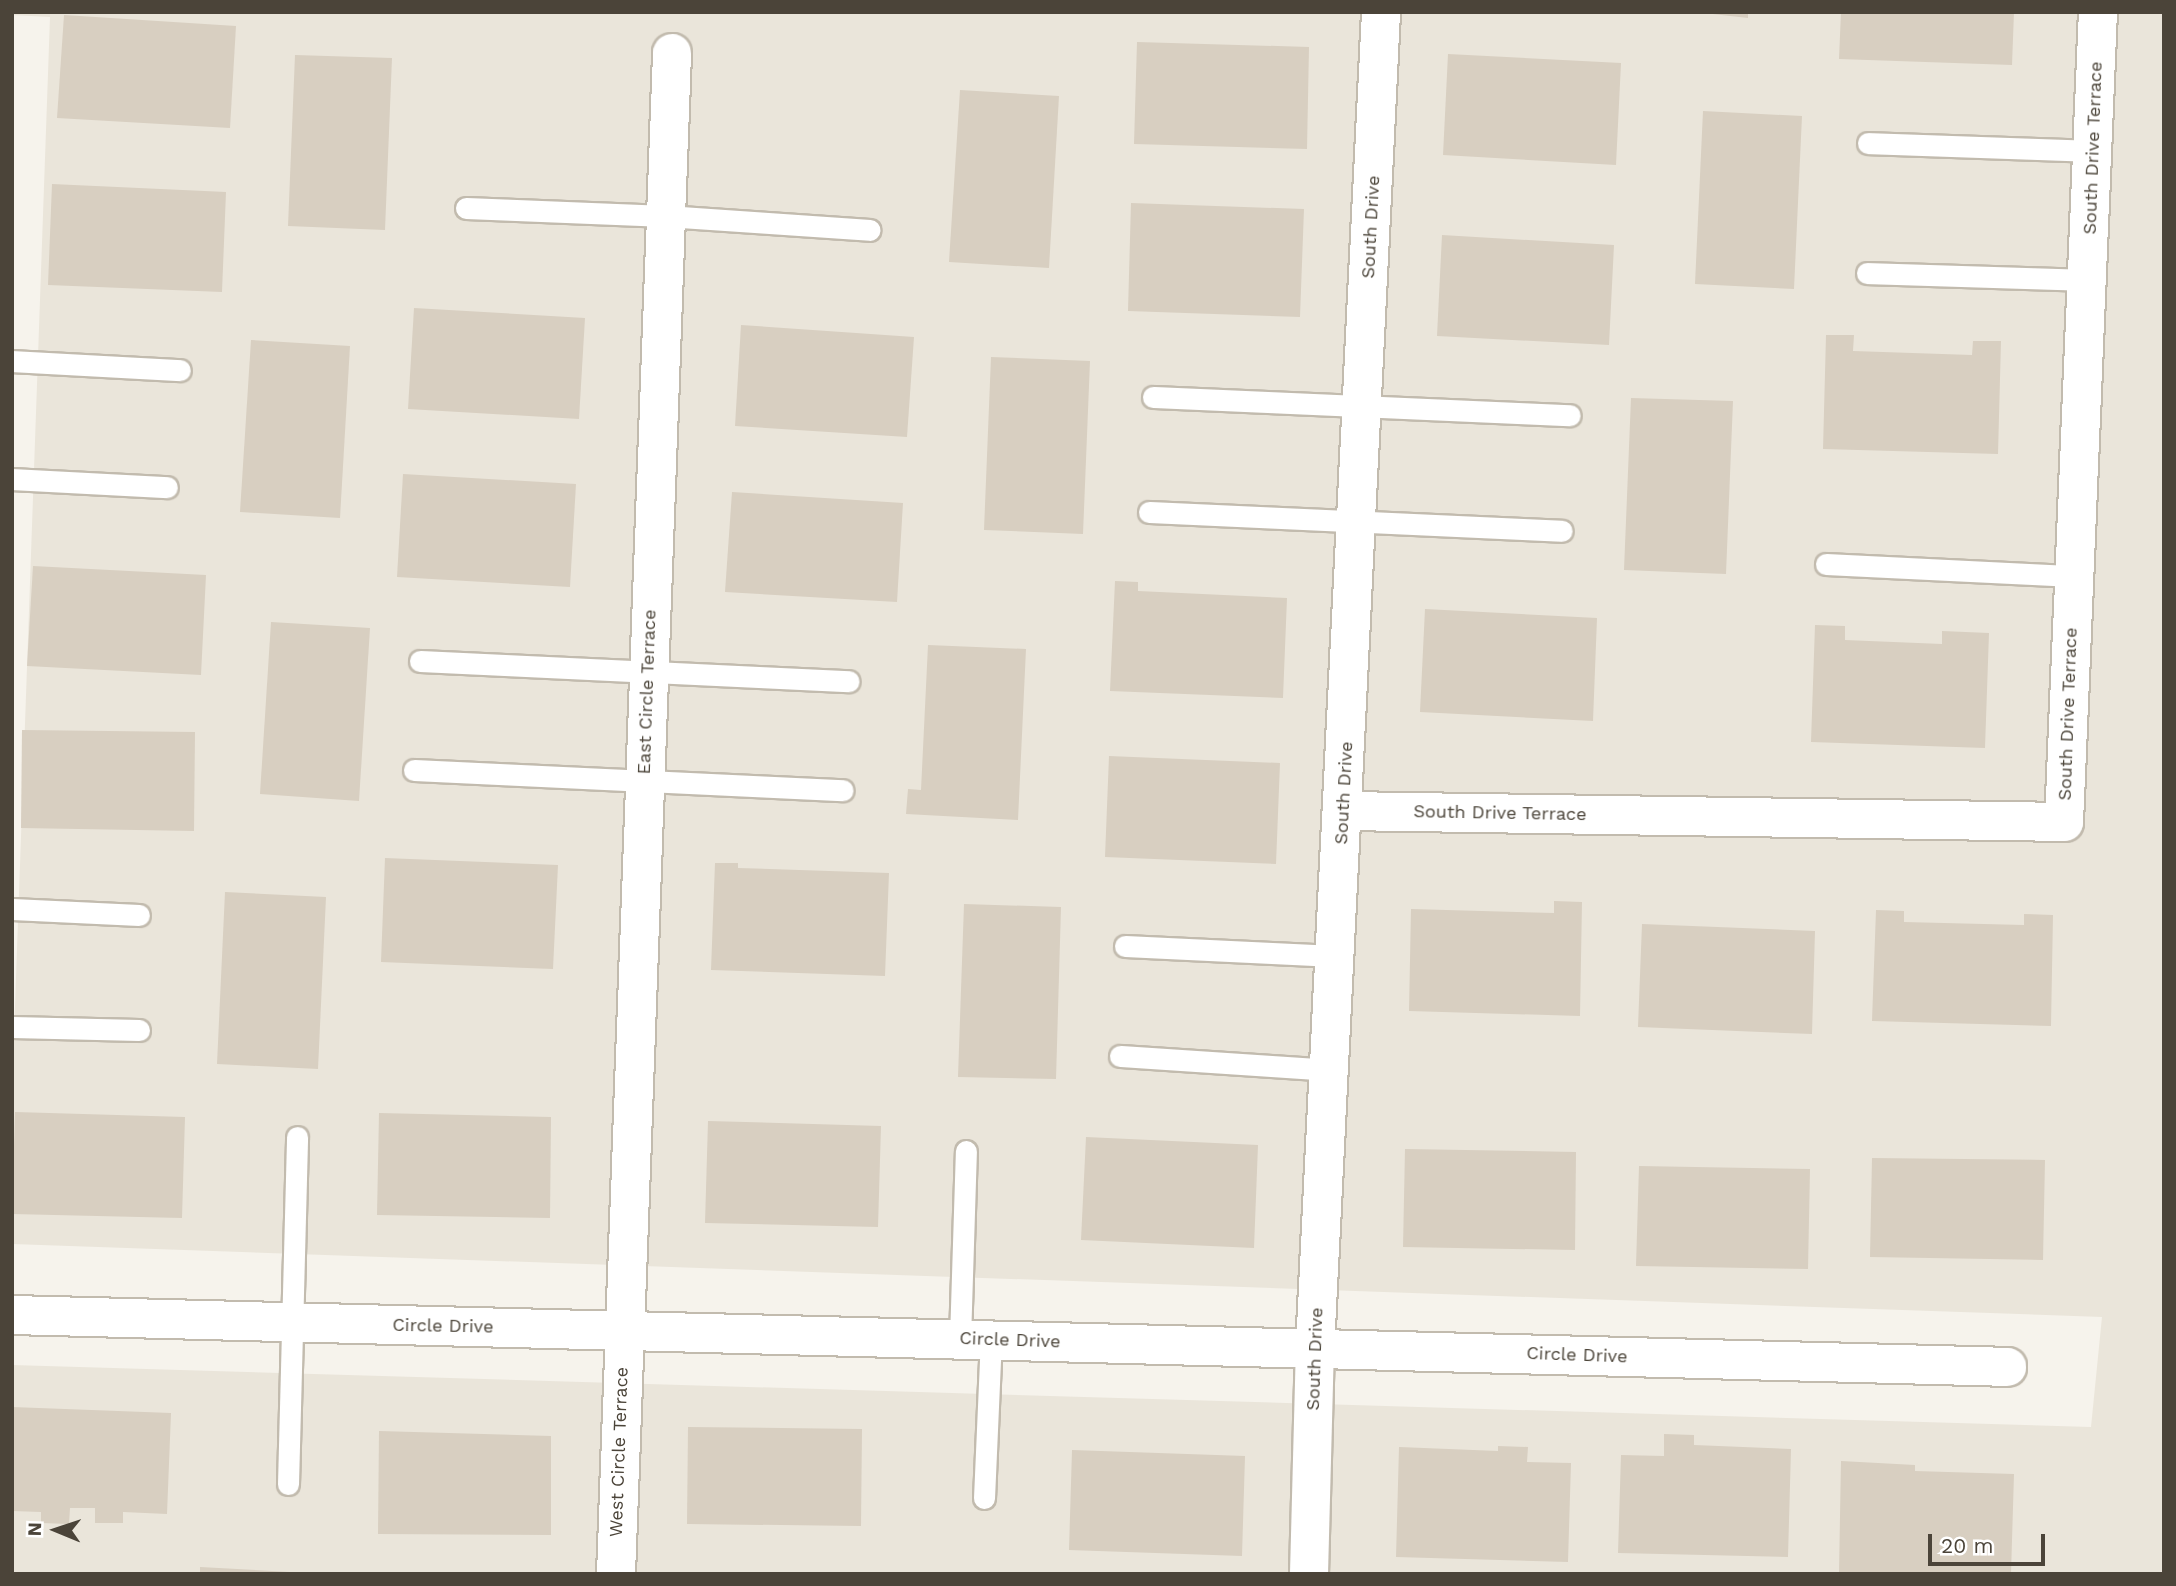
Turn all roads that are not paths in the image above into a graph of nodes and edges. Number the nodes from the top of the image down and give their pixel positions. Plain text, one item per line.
1 (1381, 12) edge
2 (2098, 12) edge
3 (672, 52) dead end
4 (1868, 143) dead end
5 (2092, 151) junction
6 (466, 208) dead end
7 (666, 216) junction
8 (870, 230) dead end
9 (1867, 272) dead end
10 (2087, 280) junction
11 (12, 361) edge
12 (180, 370) dead end
13 (1153, 397) dead end
14 (1362, 406) junction
15 (1570, 415) dead end
16 (12, 479) edge
17 (167, 488) dead end
18 (1149, 512) dead end
19 (1357, 522) junction
20 (1562, 531) dead end
21 (1826, 564) dead end
22 (2074, 576) junction
23 (420, 661) dead end
24 (648, 672) junction
25 (849, 681) dead end
26 (415, 770) dead end
27 (644, 781) junction
28 (844, 790) dead end
29 (1343, 811) junction
30 (12, 909) edge
31 (139, 915) dead end
32 (1125, 946) dead end
33 (1335, 956) junction
34 (12, 1027) edge
35 (139, 1030) dead end
36 (1120, 1056) dead end
37 (1329, 1070) junction
38 (297, 1137) dead end
39 (965, 1151) dead end
40 (12, 1315) edge
41 (292, 1322) junction
42 (622, 1331) junction
43 (976, 1340) junction
44 (1315, 1348) junction
45 (2007, 1367) dead end
46 (288, 1484) dead end
47 (984, 1498) dead end
48 (616, 1574) edge
49 (1309, 1574) edge

1 - 14 street, South Drive
2 - 5 street, South Drive Terrace
3 - 7 street, East Circle Terrace
4 - 5 lane
5 - 10 street, South Drive Terrace
6 - 7 lane
7 - 8 lane
7 - 24 street, East Circle Terrace
9 - 10 lane
10 - 22 street, South Drive Terrace
11 - 12 lane
13 - 14 lane
14 - 15 lane
14 - 19 street, South Drive
16 - 17 lane
18 - 19 lane
19 - 20 lane
19 - 29 street, South Drive
21 - 22 lane
22 - 29 street, South Drive Terrace
23 - 24 lane
24 - 25 lane
24 - 27 street, East Circle Terrace
26 - 27 lane
27 - 28 lane
27 - 42 street, East Circle Terrace
29 - 33 street, South Drive
30 - 31 lane
32 - 33 lane
33 - 37 street, South Drive
34 - 35 lane
36 - 37 lane
37 - 44 street, South Drive
38 - 41 lane
39 - 43 lane
40 - 41 street, Circle Drive
41 - 42 street, Circle Drive
41 - 46 lane
42 - 43 street, Circle Drive
42 - 48 street, West Circle Terrace
43 - 44 street, Circle Drive
43 - 47 lane
44 - 45 street, Circle Drive
44 - 49 street, South Drive

